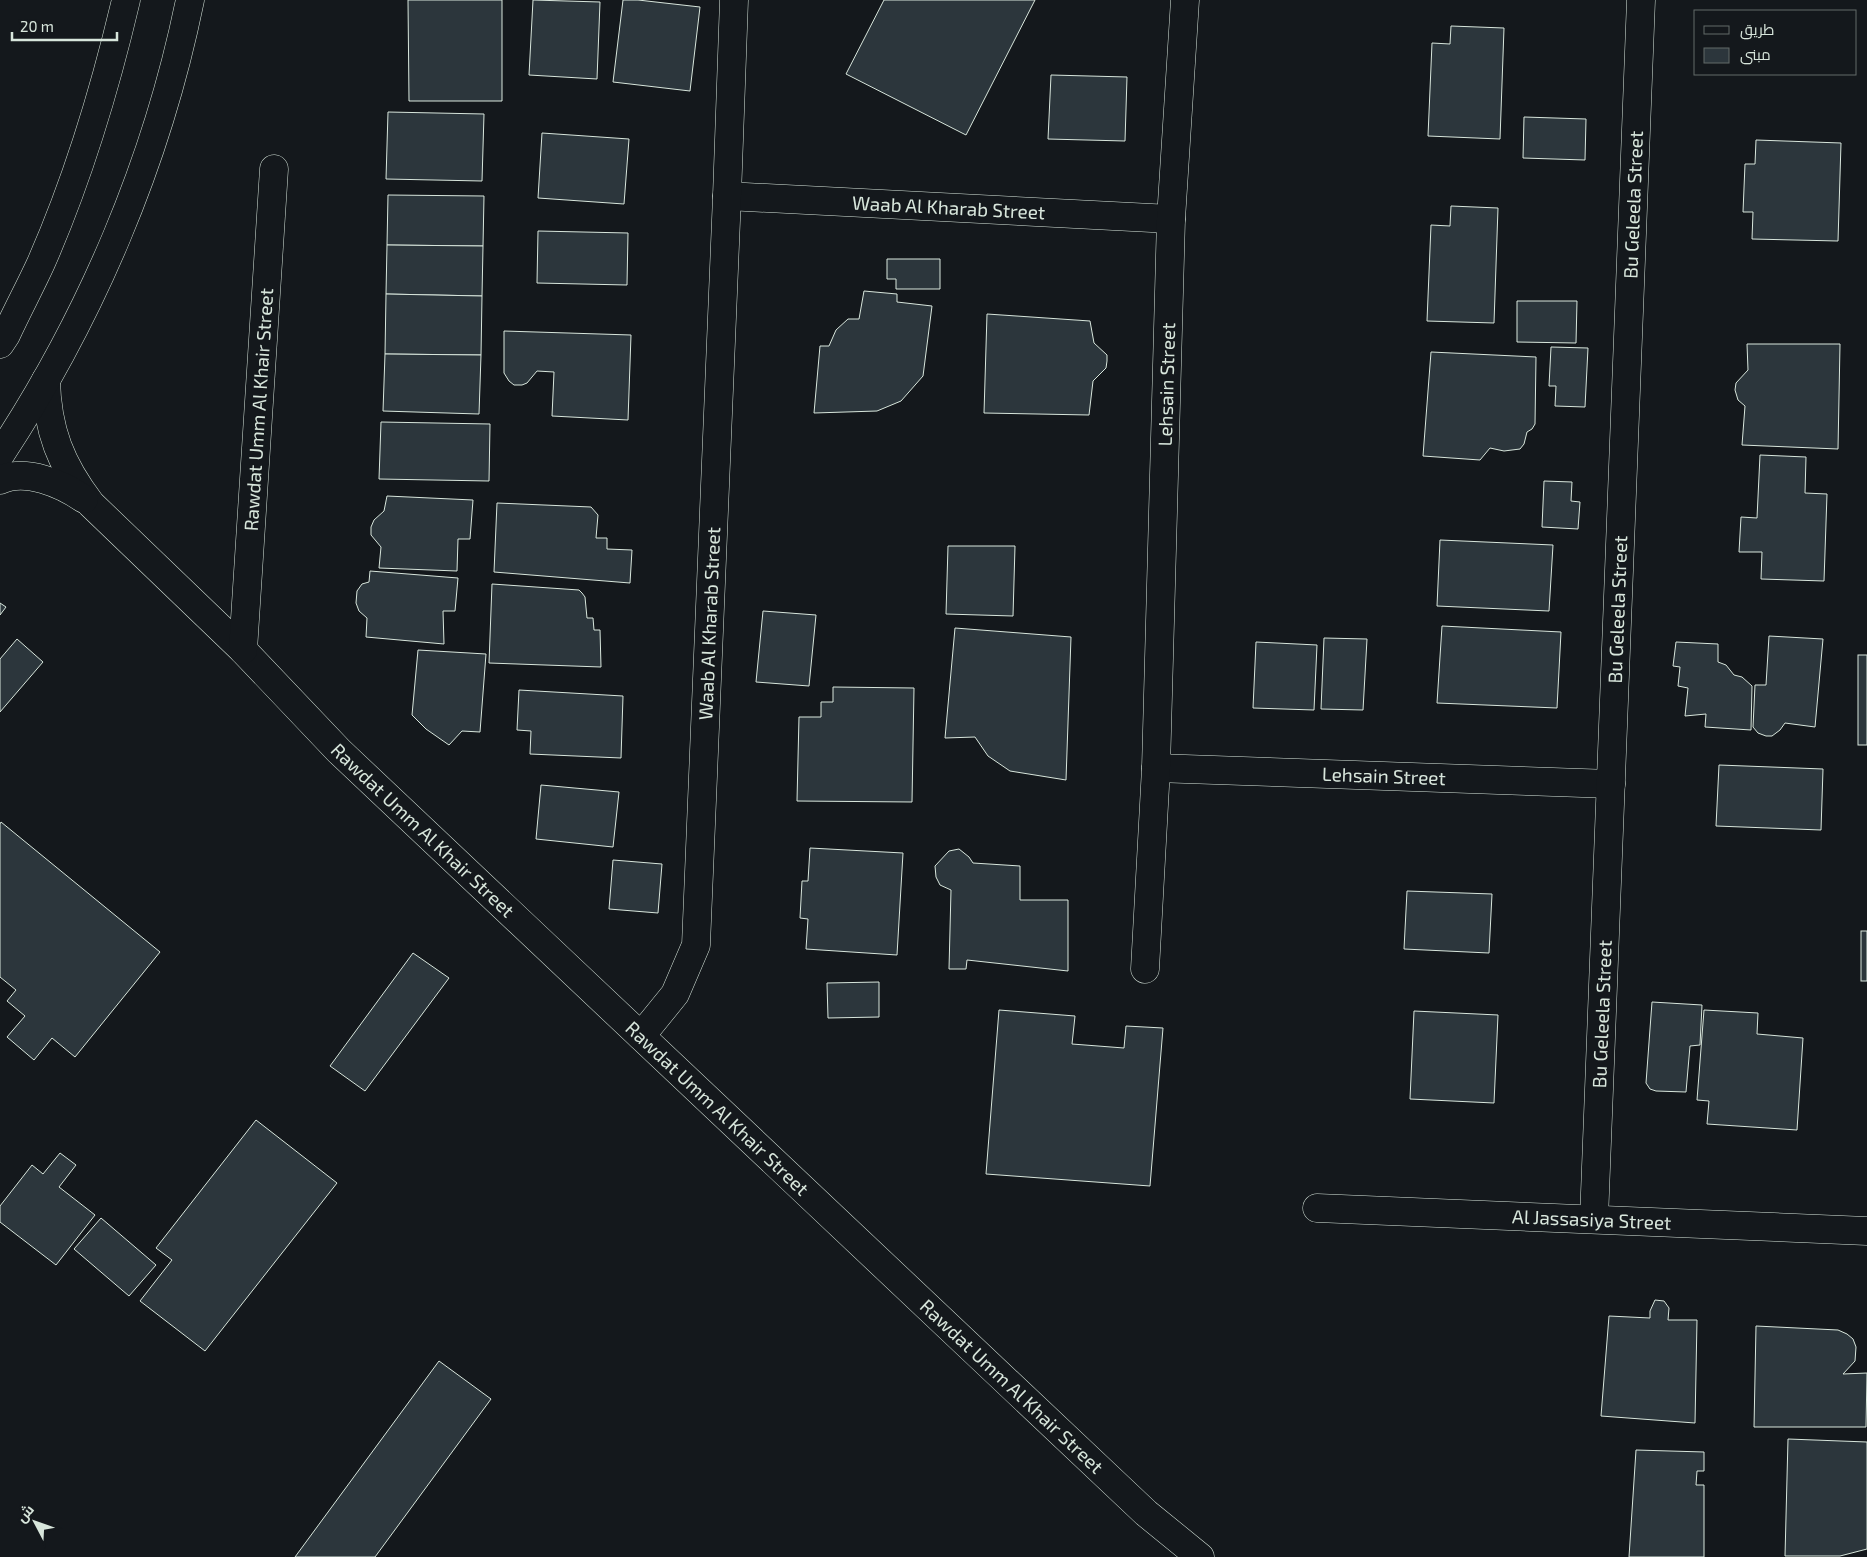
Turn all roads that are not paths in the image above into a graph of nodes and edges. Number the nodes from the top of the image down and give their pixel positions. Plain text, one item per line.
1 (126, 0) edge
2 (190, 0) edge
3 (734, 0) edge
4 (1185, 0) edge
5 (1641, 0) edge
6 (274, 169) dead end
7 (727, 196) junction
8 (1171, 219) junction
9 (0, 344) edge
10 (46, 380) junction
11 (0, 455) edge
12 (0, 480) edge
13 (92, 504) junction
14 (243, 650) junction
15 (1156, 768) junction
16 (1611, 784) junction
17 (1145, 969) dead end
18 (641, 1036) junction
19 (1317, 1208) dead end
20 (1594, 1219) junction
21 (1867, 1231) edge
22 (1200, 1557) edge

1 - 9 street
2 - 10 street, Rawdat Umm Al Khair Street
3 - 7 street, Waab Al Kharab Street
4 - 8 street, Lehsain Street
5 - 16 street, Bu Geleela Street
6 - 14 street, Rawdat Umm Al Khair Street
7 - 8 street, Waab Al Kharab Street
7 - 18 street, Waab Al Kharab Street
8 - 15 street, Lehsain Street
10 - 11 street, Rawdat Umm Al Khair Street
10 - 13 street, Rawdat Umm Al Khair Street
12 - 13 street, Rawdat Umm Al Khair Street
13 - 14 street, Rawdat Umm Al Khair Street
14 - 18 street, Rawdat Umm Al Khair Street
15 - 16 street, Lehsain Street
15 - 17 street, Lehsain Street
16 - 20 street, Bu Geleela Street
18 - 22 street, Rawdat Umm Al Khair Street
19 - 20 street, Al Jassasiya Street
20 - 21 street, Al Jassasiya Street

